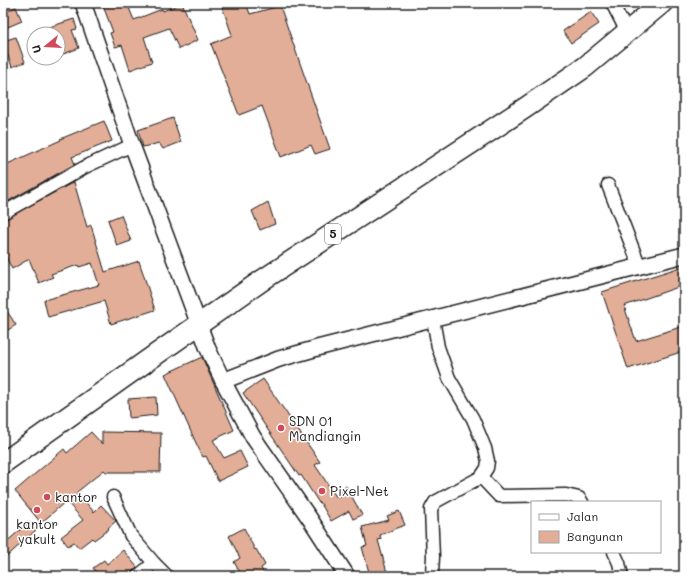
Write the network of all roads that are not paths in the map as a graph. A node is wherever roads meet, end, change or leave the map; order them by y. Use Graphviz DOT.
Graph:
graph roads {
  1 [pos="83,3"];
  2 [pos="612,3"];
  3 [pos="662,3"];
  4 [pos="627,32"];
  5 [pos="132,145"];
  6 [pos="608,185"];
  7 [pos="3,213"];
  8 [pos="684,255"];
  9 [pos="640,267"];
  10 [pos="432,319"];
  11 [pos="199,324"];
  12 [pos="222,381"];
  13 [pos="3,463"];
  14 [pos="482,477"];
  15 [pos="113,497"];
  16 [pos="581,501"];
  17 [pos="614,553"];
  18 [pos="154,562"];
  19 [pos="138,576"];
  20 [pos="166,576"];
  21 [pos="347,576"];
  22 [pos="430,576"];
  23 [pos="622,576"];
  1 -- 5 [label="street"];
  2 -- 4 [label="street"];
  3 -- 4 [label="highway, 5"];
  4 -- 11 [label="highway, 5"];
  5 -- 7 [label="street"];
  5 -- 11 [label="street"];
  6 -- 9 [label="street"];
  8 -- 9 [label="street"];
  9 -- 10 [label="street"];
  10 -- 12 [label="street"];
  10 -- 14 [label="street"];
  11 -- 12 [label="street"];
  11 -- 13 [label="highway, 5"];
  12 -- 21 [label="street"];
  14 -- 16 [label="street"];
  14 -- 22 [label="street"];
  15 -- 18 [label="street"];
  17 -- 23 [label="street"];
  18 -- 19 [label="street"];
  18 -- 20 [label="street"];
}
